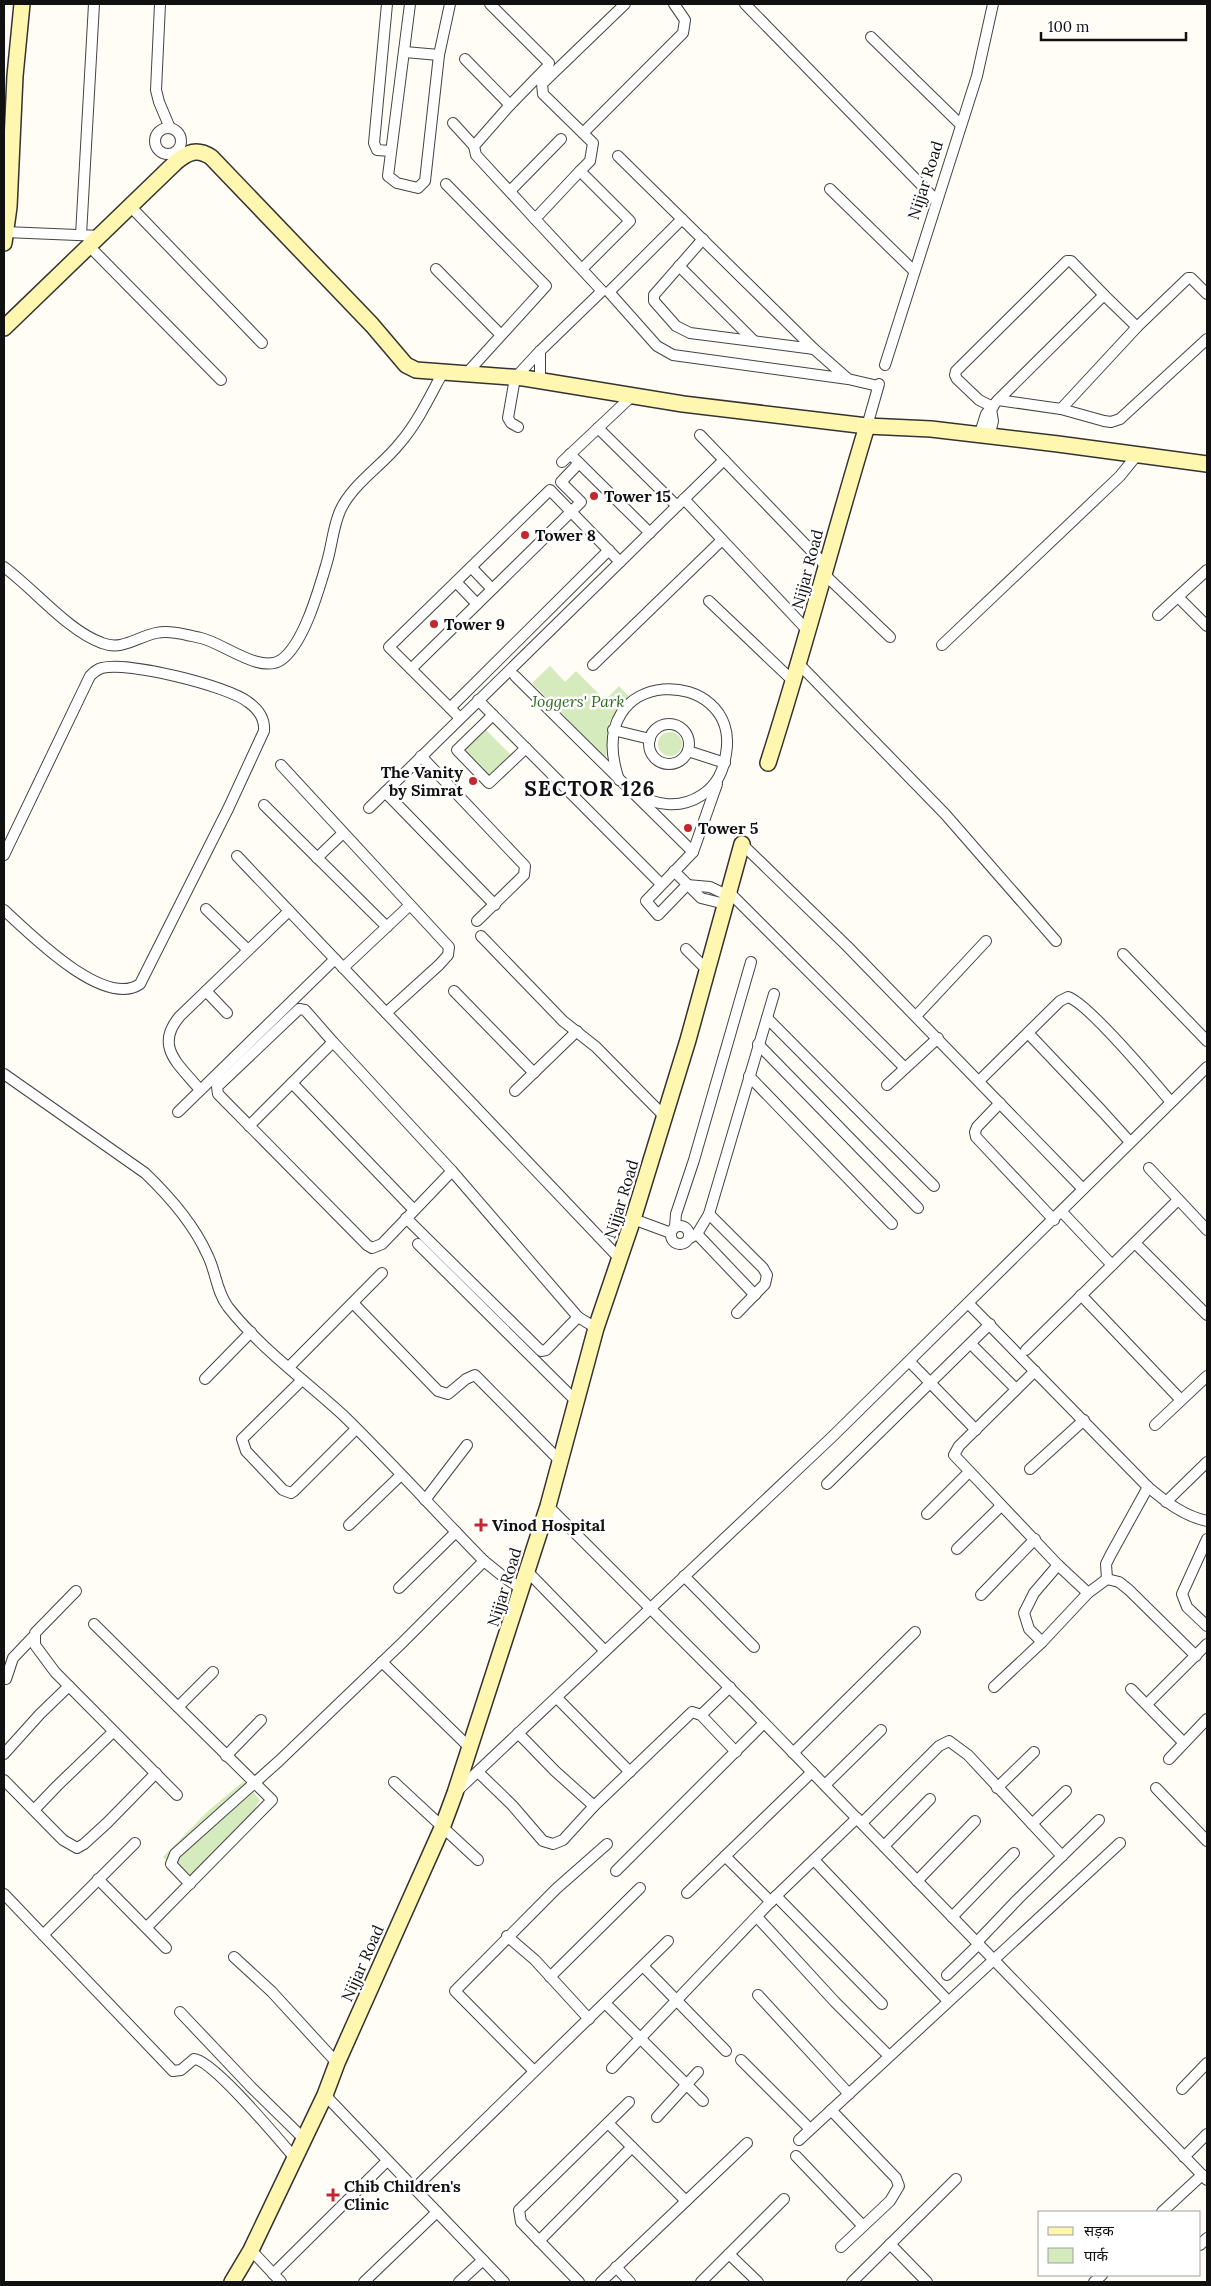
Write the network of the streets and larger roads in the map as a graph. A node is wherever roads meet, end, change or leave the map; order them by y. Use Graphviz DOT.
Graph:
graph roads {
  1 [pos="22,4"];
  2 [pos="94,4"];
  3 [pos="160,4"];
  4 [pos="387,4"];
  5 [pos="410,4"];
  6 [pos="450,4"];
  7 [pos="490,4"];
  8 [pos="625,4"];
  9 [pos="674,4"];
  10 [pos="745,4"];
  11 [pos="993,4"];
  12 [pos="872,37"];
  13 [pos="405,52"];
  14 [pos="438,55"];
  15 [pos="465,59"];
  16 [pos="510,105"];
  17 [pos="453,123"];
  18 [pos="961,125"];
  19 [pos="170,128"];
  20 [pos="583,133"];
  21 [pos="561,139"];
  22 [pos="474,146"];
  23 [pos="391,151"];
  24 [pos="176,156"];
  25 [pos="618,156"];
  26 [pos="580,171"];
  27 [pos="446,184"];
  28 [pos="830,189"];
  29 [pos="510,191"];
  30 [pos="937,201"];
  31 [pos="131,207"];
  32 [pos="535,219"];
  33 [pos="682,219"];
  34 [pos="4,238"];
  35 [pos="703,239"];
  36 [pos="85,241"];
  37 [pos="679,266"];
  38 [pos="436,269"];
  39 [pos="582,269"];
  40 [pos="914,271"];
  41 [pos="1207,294"];
  42 [pos="1104,295"];
  43 [pos="1137,327"];
  44 [pos="4,328"];
  45 [pos="500,334"];
  46 [pos="1207,339"];
  47 [pos="754,341"];
  48 [pos="262,343"];
  49 [pos="814,349"];
  50 [pos="540,351"];
  51 [pos="885,365"];
  52 [pos="443,372"];
  53 [pos="466,374"];
  54 [pos="515,378"];
  55 [pos="848,379"];
  56 [pos="221,380"];
  57 [pos="540,381"];
  58 [pos="632,396"];
  59 [pos="994,405"];
  60 [pos="1061,409"];
  61 [pos="867,426"];
  62 [pos="518,427"];
  63 [pos="598,428"];
  64 [pos="700,435"];
  65 [pos="984,436"];
  66 [pos="570,454"];
  67 [pos="1137,455"];
  68 [pos="724,460"];
  69 [pos="562,462"];
  70 [pos="579,463"];
  71 [pos="1207,464"];
  72 [pos="680,503"];
  73 [pos="571,511"];
  74 [pos="650,533"];
  75 [pos="722,540"];
  76 [pos="609,550"];
  77 [pos="620,562"];
  78 [pos="4,567"];
  79 [pos="472,567"];
  80 [pos="824,568"];
  81 [pos="1207,570"];
  82 [pos="456,582"];
  83 [pos="492,588"];
  84 [pos="1178,597"];
  85 [pos="709,601"];
  86 [pos="477,604"];
  87 [pos="1158,615"];
  88 [pos="1207,626"];
  89 [pos="808,630"];
  90 [pos="890,637"];
  91 [pos="942,645"];
  92 [pos="799,664"];
  93 [pos="593,665"];
  94 [pos="411,669"];
  95 [pos="515,676"];
  96 [pos="794,682"];
  97 [pos="478,700"];
  98 [pos="450,708"];
  99 [pos="493,715"];
  100 [pos="460,718"];
  101 [pos="613,730"];
  102 [pos="650,739"];
  103 [pos="526,748"];
  104 [pos="688,751"];
  105 [pos="421,756"];
  106 [pos="725,763"];
  107 [pos="768,763"];
  108 [pos="281,765"];
  109 [pos="719,779"];
  110 [pos="619,780"];
  111 [pos="385,792"];
  112 [pos="633,793"];
  113 [pos="264,805"];
  114 [pos="369,808"];
  115 [pos="343,833"];
  116 [pos="742,844"];
  117 [pos="693,852"];
  118 [pos="4,855"];
  119 [pos="237,856"];
  120 [pos="317,858"];
  121 [pos="674,871"];
  122 [pos="662,884"];
  123 [pos="687,885"];
  124 [pos="727,897"];
  125 [pos="410,904"];
  126 [pos="495,905"];
  127 [pos="206,909"];
  128 [pos="4,910"];
  129 [pos="289,911"];
  130 [pos="478,921"];
  131 [pos="387,926"];
  132 [pos="481,936"];
  133 [pos="986,940"];
  134 [pos="1056,941"];
  135 [pos="686,949"];
  136 [pos="248,950"];
  137 [pos="1123,954"];
  138 [pos="335,959"];
  139 [pos="751,962"];
  140 [pos="343,968"];
  141 [pos="707,970"];
  142 [pos="206,990"];
  143 [pos="454,991"];
  144 [pos="774,994"];
  145 [pos="227,1013"];
  146 [pos="386,1013"];
  147 [pos="916,1016"];
  148 [pos="767,1018"];
  149 [pos="577,1031"];
  150 [pos="1028,1033"];
  151 [pos="938,1038"];
  152 [pos="1207,1041"];
  153 [pos="333,1042"];
  154 [pos="758,1044"];
  155 [pos="1207,1067"];
  156 [pos="905,1068"];
  157 [pos="534,1073"];
  158 [pos="4,1074"];
  159 [pos="748,1076"];
  160 [pos="980,1082"];
  161 [pos="292,1083"];
  162 [pos="887,1085"];
  163 [pos="200,1090"];
  164 [pos="515,1092"];
  165 [pos="1171,1102"];
  166 [pos="1000,1103"];
  167 [pos="178,1112"];
  168 [pos="664,1116"];
  169 [pos="249,1126"];
  170 [pos="1130,1142"];
  171 [pos="1149,1168"];
  172 [pos="452,1172"];
  173 [pos="934,1186"];
  174 [pos="1083,1190"];
  175 [pos="1178,1200"];
  176 [pos="918,1208"];
  177 [pos="414,1210"];
  178 [pos="1062,1212"];
  179 [pos="709,1214"];
  180 [pos="406,1218"];
  181 [pos="633,1219"];
  182 [pos="1054,1220"];
  183 [pos="892,1224"];
  184 [pos="673,1230"];
  185 [pos="1207,1230"];
  186 [pos="693,1236"];
  187 [pos="1135,1243"];
  188 [pos="418,1244"];
  189 [pos="620,1260"];
  190 [pos="1112,1265"];
  191 [pos="382,1273"];
  192 [pos="755,1295"];
  193 [pos="1081,1295"];
  194 [pos="353,1303"];
  195 [pos="969,1304"];
  196 [pos="737,1313"];
  197 [pos="1207,1315"];
  198 [pos="578,1317"];
  199 [pos="990,1324"];
  200 [pos="596,1328"];
  201 [pos="251,1332"];
  202 [pos="971,1344"];
  203 [pos="1026,1350"];
  204 [pos="910,1362"];
  205 [pos="288,1368"];
  206 [pos="1035,1371"];
  207 [pos="1207,1376"];
  208 [pos="204,1379"];
  209 [pos="302,1380"];
  210 [pos="931,1382"];
  211 [pos="1016,1389"];
  212 [pos="1181,1400"];
  213 [pos="577,1402"];
  214 [pos="1084,1420"];
  215 [pos="1155,1425"];
  216 [pos="356,1429"];
  217 [pos="976,1430"];
  218 [pos="467,1445"];
  219 [pos="560,1461"];
  220 [pos="1207,1462"];
  221 [pos="1030,1469"];
  222 [pos="969,1472"];
  223 [pos="400,1475"];
  224 [pos="827,1484"];
  225 [pos="1148,1488"];
  226 [pos="425,1500"];
  227 [pos="1166,1502"];
  228 [pos="548,1506"];
  229 [pos="1001,1506"];
  230 [pos="927,1514"];
  231 [pos="1207,1521"];
  232 [pos="349,1525"];
  233 [pos="456,1532"];
  234 [pos="1207,1538"];
  235 [pos="1035,1540"];
  236 [pos="957,1550"];
  237 [pos="484,1561"];
  238 [pos="1058,1564"];
  239 [pos="527,1571"];
  240 [pos="684,1576"];
  241 [pos="1107,1579"];
  242 [pos="399,1588"];
  243 [pos="522,1588"];
  244 [pos="76,1591"];
  245 [pos="1088,1593"];
  246 [pos="981,1596"];
  247 [pos="650,1607"];
  248 [pos="94,1624"];
  249 [pos="1207,1626"];
  250 [pos="915,1632"];
  251 [pos="33,1638"];
  252 [pos="1042,1642"];
  253 [pos="1207,1644"];
  254 [pos="754,1647"];
  255 [pos="606,1651"];
  256 [pos="1196,1656"];
  257 [pos="382,1662"];
  258 [pos="213,1672"];
  259 [pos="6,1679"];
  260 [pos="69,1686"];
  261 [pos="730,1687"];
  262 [pos="994,1687"];
  263 [pos="1130,1689"];
  264 [pos="557,1698"];
  265 [pos="1146,1704"];
  266 [pos="178,1707"];
  267 [pos="701,1714"];
  268 [pos="1207,1719"];
  269 [pos="261,1720"];
  270 [pos="764,1723"];
  271 [pos="881,1730"];
  272 [pos="113,1732"];
  273 [pos="518,1733"];
  274 [pos="1184,1742"];
  275 [pos="471,1748"];
  276 [pos="736,1752"];
  277 [pos="1034,1752"];
  278 [pos="793,1753"];
  279 [pos="4,1754"];
  280 [pos="226,1756"];
  281 [pos="1169,1759"];
  282 [pos="478,1772"];
  283 [pos="630,1772"];
  284 [pos="812,1772"];
  285 [pos="156,1773"];
  286 [pos="4,1780"];
  287 [pos="394,1782"];
  288 [pos="253,1783"];
  289 [pos="825,1785"];
  290 [pos="997,1788"];
  291 [pos="1156,1788"];
  292 [pos="1066,1791"];
  293 [pos="456,1793"];
  294 [pos="177,1795"];
  295 [pos="930,1799"];
  296 [pos="594,1806"];
  297 [pos="34,1810"];
  298 [pos="1098,1820"];
  299 [pos="859,1821"];
  300 [pos="975,1821"];
  301 [pos="1032,1824"];
  302 [pos="442,1828"];
  303 [pos="1207,1840"];
  304 [pos="135,1843"];
  305 [pos="1120,1843"];
  306 [pos="607,1844"];
  307 [pos="884,1846"];
  308 [pos="1014,1853"];
  309 [pos="725,1856"];
  310 [pos="1062,1856"];
  311 [pos="478,1860"];
  312 [pos="814,1860"];
  313 [pos="616,1871"];
  314 [pos="98,1879"];
  315 [pos="917,1880"];
  316 [pos="190,1884"];
  317 [pos="640,1888"];
  318 [pos="687,1893"];
  319 [pos="4,1894"];
  320 [pos="774,1899"];
  321 [pos="757,1917"];
  322 [pos="952,1917"];
  323 [pos="147,1927"];
  324 [pos="43,1935"];
  325 [pos="508,1936"];
  326 [pos="668,1941"];
  327 [pos="978,1943"];
  328 [pos="166,1948"];
  329 [pos="234,1957"];
  330 [pos="994,1960"];
  331 [pos="643,1966"];
  332 [pos="947,1975"];
  333 [pos="550,1977"];
  334 [pos="758,1995"];
  335 [pos="677,2001"];
  336 [pos="948,2001"];
  337 [pos="605,2003"];
  338 [pos="882,2004"];
  339 [pos="180,2012"];
  340 [pos="589,2019"];
  341 [pos="640,2038"];
  342 [pos="726,2051"];
  343 [pos="889,2056"];
  344 [pos="741,2060"];
  345 [pos="336,2063"];
  346 [pos="1207,2063"];
  347 [pos="612,2068"];
  348 [pos="534,2071"];
  349 [pos="698,2072"];
  350 [pos="687,2085"];
  351 [pos="1182,2090"];
  352 [pos="849,2094"];
  353 [pos="325,2095"];
  354 [pos="703,2101"];
  355 [pos="629,2102"];
  356 [pos="831,2110"];
  357 [pos="657,2117"];
  358 [pos="608,2123"];
  359 [pos="810,2129"];
  360 [pos="1207,2134"];
  361 [pos="304,2139"];
  362 [pos="799,2140"];
  363 [pos="747,2143"];
  364 [pos="632,2147"];
  365 [pos="796,2156"];
  366 [pos="294,2157"];
  367 [pos="1184,2157"];
  368 [pos="387,2161"];
  369 [pos="1204,2177"];
  370 [pos="956,2179"];
  371 [pos="414,2189"];
  372 [pos="784,2199"];
  373 [pos="686,2201"];
  374 [pos="1163,2211"];
  375 [pos="437,2212"];
  376 [pos="863,2226"];
  377 [pos="538,2241"];
  378 [pos="890,2244"];
  379 [pos="841,2246"];
  380 [pos="251,2250"];
  381 [pos="730,2254"];
  382 [pos="483,2260"];
  383 [pos="616,2267"];
  384 [pos="273,2274"];
  385 [pos="232,2282"];
  386 [pos="281,2282"];
  387 [pos="364,2282"];
  388 [pos="459,2282"];
  389 [pos="504,2282"];
  390 [pos="579,2282"];
  391 [pos="601,2282"];
  392 [pos="630,2282"];
  393 [pos="701,2282"];
  394 [pos="758,2282"];
  395 [pos="852,2282"];
  396 [pos="927,2282"];
  1 -- 34 [label="street"];
  2 -- 36 [label="street"];
  3 -- 19 [label="street"];
  4 -- 23 [label="street"];
  5 -- 13 [label="street"];
  6 -- 14 [label="street"];
  7 -- 16 [label="street"];
  8 -- 20 [label="street"];
  9 -- 20 [label="street"];
  10 -- 30 [label="street"];
  11 -- 18 [label="street, Nijjar Road"];
  12 -- 18 [label="street"];
  13 -- 14 [label="street"];
  13 -- 23 [label="street"];
  14 -- 23 [label="street"];
  15 -- 16 [label="street"];
  16 -- 22 [label="street"];
  17 -- 22 [label="street"];
  18 -- 30 [label="street, Nijjar Road"];
  19 -- 24 [label="street"];
  19 -- 24 [label="street"];
  20 -- 26 [label="street"];
  21 -- 29 [label="street"];
  22 -- 29 [label="street"];
  24 -- 31 [label="street"];
  24 -- 52 [label="street"];
  25 -- 33 [label="street"];
  26 -- 32 [label="street"];
  26 -- 39 [label="street"];
  27 -- 45 [label="street"];
  28 -- 40 [label="street"];
  29 -- 32 [label="street"];
  30 -- 40 [label="street, Nijjar Road"];
  31 -- 36 [label="street"];
  31 -- 48 [label="street"];
  32 -- 39 [label="street"];
  33 -- 35 [label="street"];
  33 -- 55 [label="street"];
  34 -- 36 [label="street"];
  35 -- 37 [label="street"];
  35 -- 49 [label="street"];
  36 -- 44 [label="street"];
  36 -- 56 [label="street"];
  37 -- 47 [label="street"];
  37 -- 47 [label="street"];
  38 -- 45 [label="street"];
  39 -- 50 [label="street"];
  40 -- 51 [label="street, Nijjar Road"];
  41 -- 43 [label="street"];
  42 -- 43 [label="street"];
  42 -- 59 [label="street"];
  42 -- 59 [label="street"];
  43 -- 60 [label="street"];
  45 -- 53 [label="street"];
  46 -- 60 [label="street"];
  47 -- 49 [label="street"];
  49 -- 55 [label="street"];
  50 -- 54 [label="street"];
  50 -- 57 [label="street"];
  52 -- 53 [label="street"];
  52 -- 78 [label="street"];
  53 -- 54 [label="street"];
  54 -- 57 [label="street"];
  54 -- 62 [label="street"];
  55 -- 61 [label="street, Nijjar Road"];
  57 -- 58 [label="street"];
  58 -- 61 [label="street"];
  58 -- 63 [label="street"];
  59 -- 60 [label="street"];
  59 -- 65 [label="street"];
  61 -- 65 [label="street"];
  61 -- 80 [label="street, Nijjar Road"];
  63 -- 66 [label="street"];
  63 -- 72 [label="street"];
  64 -- 68 [label="street"];
  65 -- 67 [label="street"];
  66 -- 69 [label="street"];
  66 -- 70 [label="street"];
  67 -- 71 [label="street"];
  67 -- 91 [label="street"];
  68 -- 72 [label="street"];
  68 -- 80 [label="street"];
  70 -- 73 [label="street"];
  70 -- 74 [label="street"];
  72 -- 74 [label="street"];
  72 -- 75 [label="street"];
  73 -- 76 [label="street"];
  73 -- 79 [label="street"];
  73 -- 83 [label="street"];
  74 -- 77 [label="street"];
  75 -- 89 [label="street"];
  75 -- 93 [label="street"];
  76 -- 77 [label="street"];
  76 -- 98 [label="street"];
  77 -- 97 [label="street"];
  79 -- 82 [label="street"];
  79 -- 83 [label="street"];
  80 -- 89 [label="street, Nijjar Road"];
  80 -- 90 [label="street"];
  81 -- 84 [label="street"];
  82 -- 86 [label="street"];
  82 -- 94 [label="street"];
  83 -- 86 [label="street"];
  84 -- 87 [label="street"];
  84 -- 88 [label="street"];
  85 -- 96 [label="street"];
  86 -- 94 [label="street"];
  89 -- 92 [label="street, Nijjar Road"];
  92 -- 96 [label="street, Nijjar Road"];
  92 -- 134 [label="street"];
  94 -- 98 [label="street"];
  95 -- 110 [label="street"];
  96 -- 107 [label="street, Nijjar Road"];
  97 -- 99 [label="street"];
  97 -- 100 [label="street"];
  98 -- 100 [label="street"];
  99 -- 103 [label="street"];
  99 -- 103 [label="street"];
  100 -- 105 [label="street"];
  101 -- 102 [label="street"];
  101 -- 106 [label="street"];
  101 -- 110 [label="street"];
  102 -- 104 [label="street"];
  102 -- 104 [label="street"];
  103 -- 122 [label="street"];
  104 -- 106 [label="street"];
  105 -- 111 [label="street"];
  105 -- 126 [label="street"];
  106 -- 109 [label="street"];
  108 -- 115 [label="street"];
  109 -- 112 [label="street"];
  109 -- 117 [label="street"];
  110 -- 112 [label="street"];
  111 -- 114 [label="street"];
  111 -- 126 [label="street"];
  112 -- 117 [label="street"];
  113 -- 120 [label="street"];
  115 -- 120 [label="street"];
  115 -- 125 [label="street"];
  116 -- 124 [label="street, Nijjar Road"];
  116 -- 147 [label="street"];
  117 -- 121 [label="street"];
  118 -- 128 [label="street"];
  119 -- 129 [label="street"];
  120 -- 131 [label="street"];
  121 -- 122 [label="street"];
  121 -- 123 [label="street"];
  122 -- 123 [label="street"];
  123 -- 124 [label="street"];
  124 -- 141 [label="street, Nijjar Road"];
  124 -- 156 [label="street"];
  125 -- 131 [label="street"];
  125 -- 146 [label="street"];
  126 -- 130 [label="street"];
  127 -- 136 [label="street"];
  129 -- 136 [label="street"];
  129 -- 138 [label="street"];
  131 -- 140 [label="street"];
  132 -- 149 [label="street"];
  133 -- 147 [label="street"];
  135 -- 141 [label="street"];
  136 -- 142 [label="street"];
  137 -- 152 [label="street"];
  138 -- 140 [label="street"];
  138 -- 163 [label="street"];
  139 -- 184 [label="street"];
  140 -- 146 [label="street"];
  141 -- 168 [label="street, Nijjar Road"];
  142 -- 145 [label="street"];
  142 -- 163 [label="street"];
  143 -- 157 [label="street"];
  144 -- 148 [label="street"];
  146 -- 189 [label="street"];
  147 -- 151 [label="street"];
  148 -- 154 [label="street"];
  148 -- 173 [label="street"];
  149 -- 157 [label="street"];
  149 -- 168 [label="street"];
  150 -- 160 [label="street"];
  150 -- 165 [label="street"];
  150 -- 170 [label="street"];
  151 -- 156 [label="street"];
  151 -- 160 [label="street"];
  153 -- 161 [label="street"];
  153 -- 169 [label="street"];
  153 -- 172 [label="street"];
  154 -- 159 [label="street"];
  154 -- 176 [label="street"];
  155 -- 165 [label="street"];
  156 -- 162 [label="street"];
  157 -- 164 [label="street"];
  158 -- 201 [label="street"];
  159 -- 179 [label="street"];
  159 -- 183 [label="street"];
  160 -- 166 [label="street"];
  161 -- 169 [label="street"];
  161 -- 177 [label="street"];
  163 -- 167 [label="street"];
  165 -- 170 [label="street"];
  166 -- 174 [label="street"];
  166 -- 182 [label="street"];
  168 -- 181 [label="street, Nijjar Road"];
  169 -- 180 [label="street"];
  170 -- 174 [label="street"];
  171 -- 175 [label="street"];
  172 -- 177 [label="street"];
  172 -- 198 [label="street"];
  174 -- 178 [label="street"];
  175 -- 185 [label="street"];
  175 -- 187 [label="street"];
  177 -- 180 [label="street"];
  178 -- 182 [label="street"];
  178 -- 190 [label="street"];
  179 -- 186 [label="street"];
  179 -- 192 [label="street"];
  180 -- 198 [label="street"];
  181 -- 184 [label="street"];
  181 -- 189 [label="street, Nijjar Road"];
  182 -- 195 [label="street"];
  184 -- 186 [label="street"];
  184 -- 186 [label="street"];
  186 -- 192 [label="street"];
  187 -- 190 [label="street"];
  187 -- 197 [label="street"];
  188 -- 213 [label="street"];
  189 -- 200 [label="street, Nijjar Road"];
  190 -- 193 [label="street"];
  191 -- 194 [label="street"];
  192 -- 196 [label="street"];
  193 -- 203 [label="street"];
  193 -- 212 [label="street"];
  194 -- 205 [label="street"];
  194 -- 219 [label="street"];
  195 -- 199 [label="street"];
  195 -- 204 [label="street"];
  198 -- 200 [label="street"];
  199 -- 202 [label="street"];
  199 -- 206 [label="street"];
  200 -- 213 [label="street, Nijjar Road"];
  201 -- 205 [label="street"];
  201 -- 208 [label="street"];
  202 -- 210 [label="street"];
  202 -- 211 [label="street"];
  204 -- 210 [label="street"];
  204 -- 240 [label="street"];
  205 -- 209 [label="street"];
  206 -- 211 [label="street"];
  206 -- 214 [label="street"];
  207 -- 212 [label="street"];
  209 -- 216 [label="street"];
  209 -- 216 [label="street"];
  210 -- 217 [label="street"];
  210 -- 224 [label="street"];
  211 -- 217 [label="street"];
  212 -- 215 [label="street"];
  213 -- 219 [label="street, Nijjar Road"];
  214 -- 221 [label="street"];
  214 -- 225 [label="street"];
  216 -- 223 [label="street"];
  217 -- 222 [label="street"];
  218 -- 226 [label="street"];
  219 -- 228 [label="street, Nijjar Road"];
  220 -- 227 [label="street"];
  222 -- 229 [label="street"];
  222 -- 230 [label="street"];
  223 -- 226 [label="street"];
  223 -- 232 [label="street"];
  225 -- 227 [label="street"];
  225 -- 241 [label="street"];
  226 -- 233 [label="street"];
  227 -- 231 [label="street"];
  228 -- 239 [label="street, Nijjar Road"];
  228 -- 247 [label="street"];
  229 -- 235 [label="street"];
  229 -- 236 [label="street"];
  233 -- 237 [label="street"];
  233 -- 242 [label="street"];
  234 -- 249 [label="street"];
  235 -- 238 [label="street"];
  235 -- 246 [label="street"];
  237 -- 243 [label="street"];
  237 -- 257 [label="street"];
  238 -- 245 [label="street"];
  238 -- 252 [label="street"];
  239 -- 243 [label="street, Nijjar Road"];
  239 -- 255 [label="street"];
  240 -- 247 [label="street"];
  240 -- 254 [label="street"];
  241 -- 245 [label="street"];
  241 -- 256 [label="street"];
  243 -- 275 [label="street, Nijjar Road"];
  244 -- 251 [label="street"];
  245 -- 252 [label="street"];
  247 -- 255 [label="street"];
  247 -- 261 [label="street"];
  248 -- 266 [label="street"];
  250 -- 278 [label="street"];
  251 -- 259 [label="street"];
  251 -- 260 [label="street"];
  252 -- 262 [label="street"];
  253 -- 256 [label="street"];
  255 -- 264 [label="street"];
  256 -- 265 [label="street"];
  257 -- 275 [label="street"];
  257 -- 288 [label="street"];
  258 -- 266 [label="street"];
  260 -- 272 [label="street"];
  260 -- 279 [label="street"];
  261 -- 267 [label="street"];
  261 -- 270 [label="street"];
  263 -- 265 [label="street"];
  264 -- 273 [label="street"];
  264 -- 283 [label="street"];
  265 -- 274 [label="street"];
  266 -- 280 [label="street"];
  267 -- 276 [label="street"];
  267 -- 283 [label="street"];
  268 -- 274 [label="street"];
  269 -- 280 [label="street"];
  270 -- 276 [label="street"];
  270 -- 278 [label="street"];
  271 -- 289 [label="street"];
  272 -- 285 [label="street"];
  272 -- 297 [label="street"];
  273 -- 282 [label="street"];
  273 -- 296 [label="street"];
  274 -- 281 [label="street"];
  275 -- 293 [label="street, Nijjar Road"];
  276 -- 313 [label="street"];
  277 -- 290 [label="street"];
  278 -- 284 [label="street"];
  280 -- 288 [label="street"];
  282 -- 293 [label="street"];
  282 -- 296 [label="street"];
  283 -- 296 [label="street"];
  284 -- 289 [label="street"];
  284 -- 309 [label="street"];
  285 -- 294 [label="street"];
  285 -- 297 [label="street"];
  286 -- 297 [label="street"];
  287 -- 302 [label="street"];
  288 -- 316 [label="street"];
  288 -- 316 [label="street"];
  289 -- 299 [label="street"];
  290 -- 299 [label="street"];
  290 -- 301 [label="street"];
  291 -- 303 [label="street"];
  292 -- 301 [label="street"];
  293 -- 302 [label="street, Nijjar Road"];
  295 -- 307 [label="street"];
  298 -- 310 [label="street"];
  299 -- 307 [label="street"];
  299 -- 312 [label="street"];
  300 -- 315 [label="street"];
  301 -- 310 [label="street"];
  302 -- 311 [label="street"];
  302 -- 345 [label="street, Nijjar Road"];
  304 -- 314 [label="street"];
  305 -- 330 [label="street"];
  306 -- 325 [label="street"];
  307 -- 315 [label="street"];
  308 -- 322 [label="street"];
  309 -- 318 [label="street"];
  309 -- 320 [label="street"];
  310 -- 327 [label="street"];
  312 -- 320 [label="street"];
  312 -- 336 [label="street"];
  314 -- 323 [label="street"];
  314 -- 324 [label="street"];
  315 -- 322 [label="street"];
  316 -- 323 [label="street"];
  317 -- 333 [label="street"];
  319 -- 324 [label="street"];
  320 -- 321 [label="street"];
  320 -- 338 [label="street"];
  321 -- 335 [label="street"];
  321 -- 343 [label="street"];
  322 -- 327 [label="street"];
  323 -- 328 [label="street"];
  324 -- 366 [label="street"];
  325 -- 333 [label="street"];
  325 -- 348 [label="street"];
  326 -- 331 [label="street"];
  327 -- 330 [label="street"];
  327 -- 332 [label="street"];
  329 -- 345 [label="street"];
  330 -- 336 [label="street"];
  330 -- 367 [label="street"];
  331 -- 335 [label="street"];
  331 -- 337 [label="street"];
  333 -- 340 [label="street"];
  334 -- 352 [label="street"];
  335 -- 341 [label="street"];
  335 -- 342 [label="street"];
  336 -- 343 [label="street"];
  337 -- 340 [label="street"];
  337 -- 341 [label="street"];
  339 -- 361 [label="street"];
  340 -- 348 [label="street"];
  341 -- 347 [label="street"];
  341 -- 350 [label="street"];
  343 -- 352 [label="street"];
  344 -- 359 [label="street"];
  345 -- 353 [label="street, Nijjar Road"];
  346 -- 351 [label="street"];
  348 -- 371 [label="street"];
  349 -- 350 [label="street"];
  350 -- 354 [label="street"];
  350 -- 357 [label="street"];
  352 -- 356 [label="street"];
  353 -- 361 [label="street, Nijjar Road"];
  353 -- 368 [label="street"];
  355 -- 358 [label="street"];
  356 -- 359 [label="street"];
  356 -- 376 [label="street"];
  358 -- 364 [label="street"];
  358 -- 377 [label="street"];
  359 -- 362 [label="street"];
  360 -- 367 [label="street"];
  361 -- 366 [label="street, Nijjar Road"];
  363 -- 373 [label="street"];
  364 -- 373 [label="street"];
  364 -- 377 [label="street"];
  365 -- 376 [label="street"];
  366 -- 380 [label="street, Nijjar Road"];
  367 -- 369 [label="street"];
  368 -- 371 [label="street"];
  368 -- 384 [label="street"];
  369 -- 374 [label="street"];
  370 -- 378 [label="street"];
  371 -- 375 [label="street"];
  372 -- 381 [label="street"];
  373 -- 383 [label="street"];
  375 -- 382 [label="street"];
  375 -- 387 [label="street"];
  376 -- 379 [label="street"];
  377 -- 390 [label="street"];
  378 -- 395 [label="street"];
  378 -- 396 [label="street"];
  380 -- 384 [label="street"];
  380 -- 385 [label="street, Nijjar Road"];
  381 -- 393 [label="street"];
  381 -- 394 [label="street"];
  382 -- 388 [label="street"];
  382 -- 389 [label="street"];
  383 -- 391 [label="street"];
  383 -- 392 [label="street"];
  384 -- 386 [label="street"];
}
